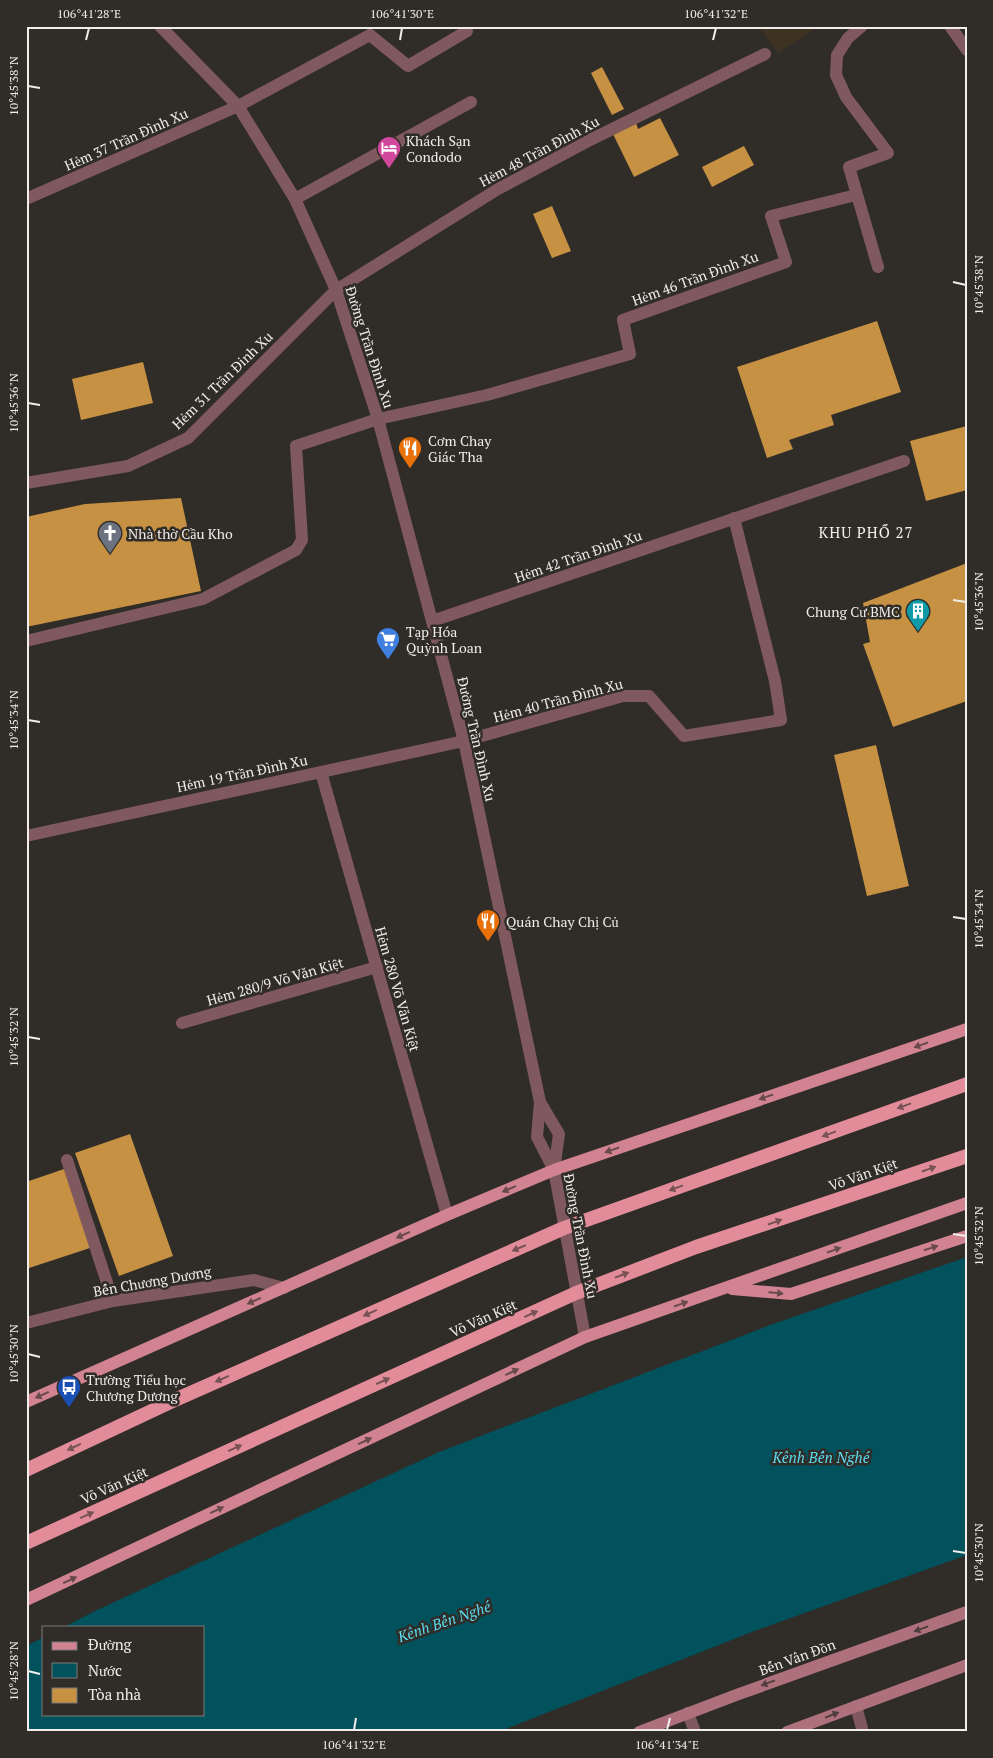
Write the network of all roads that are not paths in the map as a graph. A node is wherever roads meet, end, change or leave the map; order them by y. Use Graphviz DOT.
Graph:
graph roads {
  1 [pos="862,26"];
  2 [pos="950,26"];
  3 [pos="164,28"];
  4 [pos="370,31"];
  5 [pos="467,31"];
  6 [pos="967,50"];
  7 [pos="765,54"];
  8 [pos="471,102"];
  9 [pos="238,106"];
  10 [pos="856,195"];
  11 [pos="26,199"];
  12 [pos="295,199"];
  13 [pos="878,267"];
  14 [pos="336,290"];
  15 [pos="378,418"];
  16 [pos="904,461"];
  17 [pos="26,483"];
  18 [pos="734,518"];
  19 [pos="432,621"];
  20 [pos="26,642"];
  21 [pos="464,741"];
  22 [pos="320,772"];
  23 [pos="26,836"];
  24 [pos="377,967"];
  25 [pos="182,1023"];
  26 [pos="967,1029"];
  27 [pos="967,1084"];
  28 [pos="540,1102"];
  29 [pos="967,1156"];
  30 [pos="67,1160"];
  31 [pos="554,1170"];
  32 [pos="967,1203"];
  33 [pos="448,1215"];
  34 [pos="564,1228"];
  35 [pos="967,1236"];
  36 [pos="284,1288"];
  37 [pos="727,1288"];
  38 [pos="576,1293"];
  39 [pos="113,1301"];
  40 [pos="26,1323"];
  41 [pos="585,1337"];
  42 [pos="26,1402"];
  43 [pos="26,1470"];
  44 [pos="26,1543"];
  45 [pos="26,1600"];
  46 [pos="967,1612"];
  47 [pos="967,1665"];
  48 [pos="856,1706"];
  49 [pos="688,1713"];
  50 [pos="639,1732"];
  51 [pos="695,1732"];
  52 [pos="787,1732"];
  53 [pos="862,1732"];
  1 -- 10 [label="street"];
  2 -- 6 [label="street"];
  3 -- 9 [label="street, Đường Trần Ðình Xu"];
  4 -- 5 [label="street"];
  4 -- 9 [label="street, Hẻm 37 Trần Ðình Xu"];
  7 -- 14 [label="street, Hẻm 48 Trần Ðình Xu"];
  8 -- 12 [label="street"];
  9 -- 11 [label="street, Hẻm 37 Trần Ðình Xu"];
  9 -- 12 [label="street, Đường Trần Ðình Xu"];
  10 -- 13 [label="street"];
  10 -- 15 [label="street, Hẻm 46 Trần Ðình Xu"];
  12 -- 14 [label="street, Đường Trần Ðình Xu"];
  14 -- 15 [label="street, Đường Trần Ðình Xu"];
  14 -- 17 [label="street, Hẻm 31 Trần Đinh Xu"];
  15 -- 19 [label="street, Đường Trần Ðình Xu"];
  15 -- 20 [label="street"];
  16 -- 18 [label="street, Hẻm 42 Trần Ðình Xu"];
  18 -- 19 [label="street, Hẻm 42 Trần Ðình Xu"];
  18 -- 21 [label="street, Hẻm 40 Trần Đình Xu"];
  19 -- 21 [label="street, Đường Trần Ðình Xu"];
  21 -- 22 [label="street, Hẻm 19 Trần Ðình Xu"];
  21 -- 28 [label="street, Đường Trần Ðình Xu"];
  22 -- 23 [label="street, Hẻm 19 Trần Ðình Xu"];
  22 -- 24 [label="street, Hẻm 280 Võ Văn Kiệt"];
  24 -- 25 [label="street, Hẻm 280/9 Võ Văn Kiệt"];
  24 -- 33 [label="street, Hẻm 280 Võ Văn Kiệt"];
  26 -- 31 [label="main road, one-way"];
  27 -- 34 [label="highway, one-way"];
  28 -- 31 [label="street, Đường Trần Ðình Xu"];
  28 -- 31 [label="street"];
  38 -- 29 [label="highway, Võ Văn Kiệt, one-way"];
  30 -- 39 [label="street"];
  31 -- 33 [label="main road, one-way"];
  31 -- 34 [label="street, Đường Trần Ðình Xu"];
  37 -- 32 [label="main road, one-way"];
  33 -- 36 [label="main road, one-way"];
  34 -- 38 [label="street, Đường Trần Ðình Xu"];
  34 -- 43 [label="highway, one-way"];
  37 -- 35 [label="main road, one-way"];
  36 -- 39 [label="street, Bến Chương Dương"];
  36 -- 42 [label="main road, one-way"];
  41 -- 37 [label="main road, one-way"];
  38 -- 41 [label="street, Đường Trần Ðình Xu"];
  44 -- 38 [label="highway, Võ Văn Kiệt, one-way"];
  39 -- 40 [label="street, Bến Chương Dương"];
  45 -- 41 [label="main road, one-way"];
  46 -- 49 [label="main road, Bến Vân Đồn, one-way"];
  47 -- 48 [label="main road"];
  52 -- 48 [label="main road, one-way"];
  48 -- 53 [label="street"];
  49 -- 50 [label="main road, Bến Vân Đồn"];
  49 -- 51 [label="street"];
}
